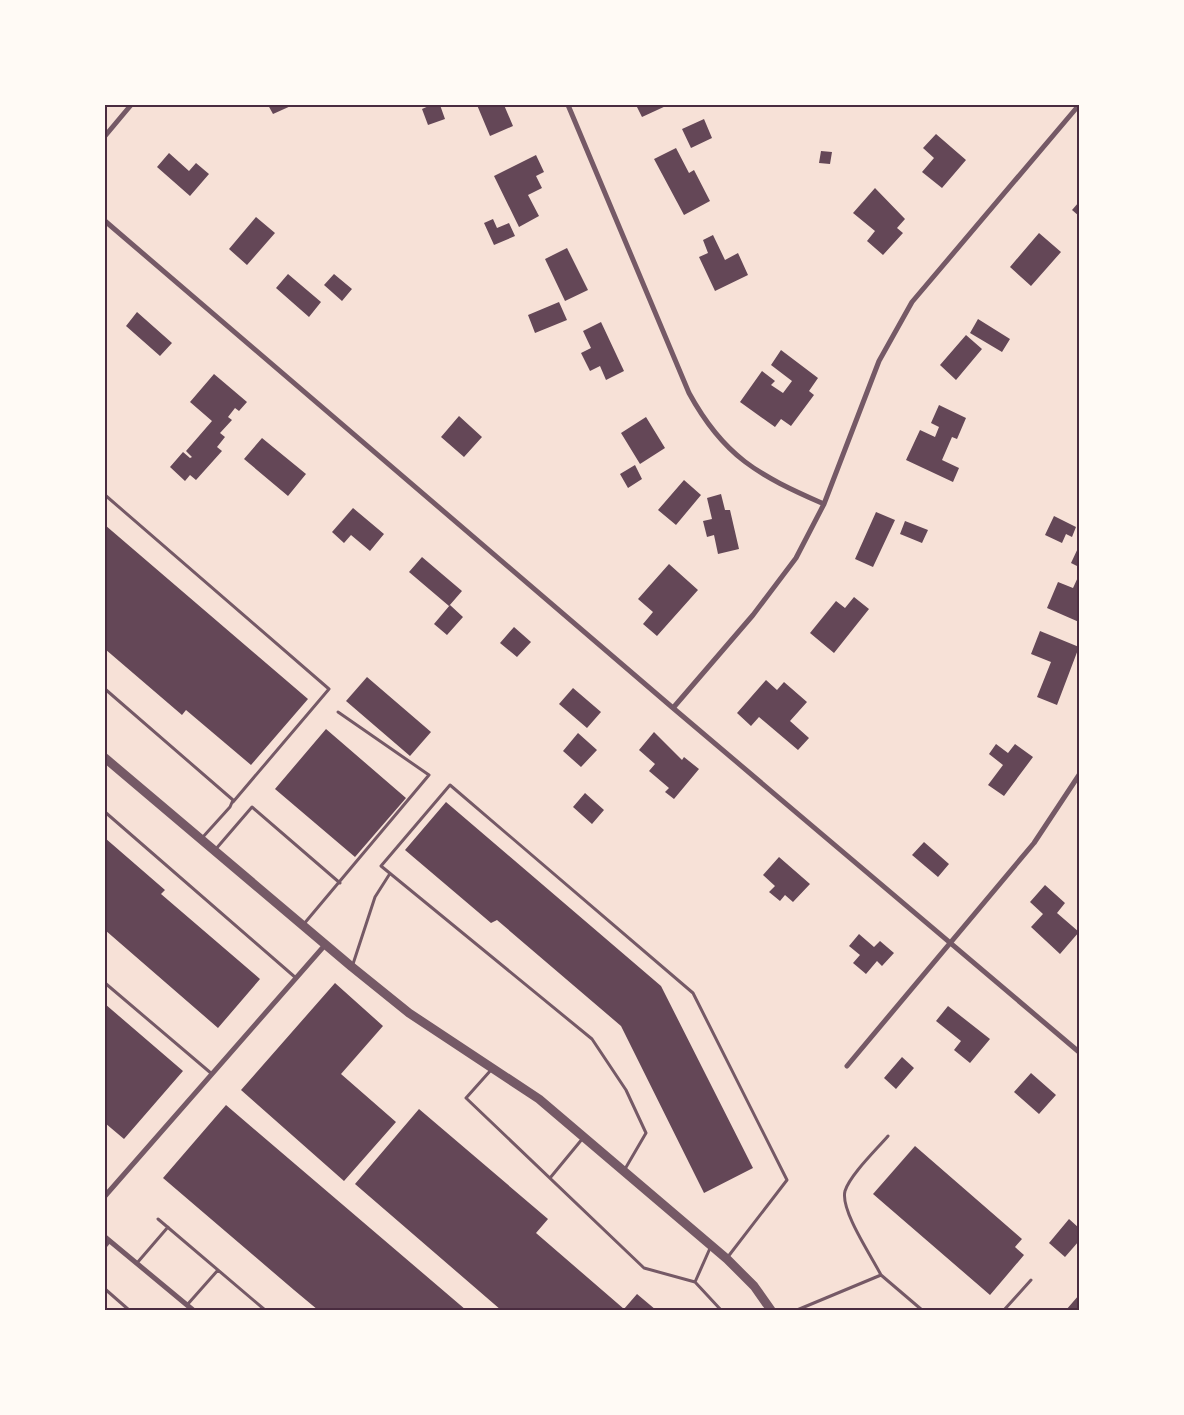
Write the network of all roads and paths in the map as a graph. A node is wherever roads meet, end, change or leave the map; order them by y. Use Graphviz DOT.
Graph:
graph roads {
  1 [pos="131,105"];
  2 [pos="568,105"];
  3 [pos="1079,105"];
  4 [pos="105,136"];
  5 [pos="105,221"];
  6 [pos="105,495"];
  7 [pos="824,504"];
  8 [pos="105,689"];
  9 [pos="673,708"];
  10 [pos="338,712"];
  11 [pos="105,758"];
  12 [pos="1079,775"];
  13 [pos="233,802"];
  14 [pos="105,812"];
  15 [pos="202,839"];
  16 [pos="215,850"];
  17 [pos="389,875"];
  18 [pos="340,883"];
  19 [pos="303,926"];
  20 [pos="950,944"];
  21 [pos="325,945"];
  22 [pos="352,967"];
  23 [pos="296,978"];
  24 [pos="105,982"];
  25 [pos="1079,1052"];
  26 [pos="847,1066"];
  27 [pos="493,1067"];
  28 [pos="212,1074"];
  29 [pos="888,1136"];
  30 [pos="584,1138"];
  31 [pos="624,1171"];
  32 [pos="550,1178"];
  33 [pos="105,1196"];
  34 [pos="158,1220"];
  35 [pos="168,1228"];
  36 [pos="107,1239"];
  37 [pos="712,1246"];
  38 [pos="105,1247"];
  39 [pos="727,1259"];
  40 [pos="136,1263"];
  41 [pos="218,1270"];
  42 [pos="881,1275"];
  43 [pos="1031,1280"];
  44 [pos="695,1282"];
  45 [pos="105,1289"];
  46 [pos="187,1306"];
  47 [pos="129,1310"];
  48 [pos="193,1310"];
  49 [pos="265,1310"];
  50 [pos="722,1310"];
  51 [pos="771,1310"];
  52 [pos="797,1310"];
  53 [pos="922,1310"];
  54 [pos="1004,1310"];
  1 -- 4 [label="street"];
  2 -- 7 [label="street"];
  3 -- 7 [label="street"];
  5 -- 9 [label="street"];
  6 -- 13 [label="lane"];
  7 -- 9 [label="street"];
  8 -- 13 [label="lane"];
  9 -- 20 [label="street"];
  10 -- 18 [label="lane"];
  11 -- 15 [label="street"];
  12 -- 20 [label="street"];
  13 -- 15 [label="lane"];
  14 -- 23 [label="lane"];
  15 -- 16 [label="street"];
  16 -- 18 [label="lane"];
  16 -- 19 [label="street"];
  17 -- 22 [label="lane"];
  17 -- 31 [label="lane"];
  17 -- 39 [label="lane"];
  18 -- 19 [label="lane"];
  19 -- 21 [label="street"];
  20 -- 25 [label="street"];
  20 -- 26 [label="street"];
  21 -- 22 [label="street"];
  21 -- 23 [label="street"];
  22 -- 27 [label="street"];
  23 -- 28 [label="street"];
  24 -- 28 [label="lane"];
  27 -- 30 [label="street"];
  27 -- 32 [label="lane"];
  28 -- 33 [label="street"];
  29 -- 42 [label="lane"];
  30 -- 31 [label="street"];
  30 -- 32 [label="lane"];
  31 -- 37 [label="street"];
  32 -- 44 [label="lane"];
  34 -- 35 [label="lane"];
  35 -- 40 [label="lane"];
  35 -- 41 [label="lane"];
  36 -- 38 [label="lane"];
  36 -- 40 [label="street"];
  37 -- 39 [label="street"];
  37 -- 44 [label="lane"];
  39 -- 51 [label="street"];
  40 -- 46 [label="street"];
  41 -- 46 [label="lane"];
  41 -- 49 [label="lane"];
  42 -- 52 [label="lane"];
  42 -- 53 [label="lane"];
  43 -- 54 [label="lane"];
  44 -- 50 [label="lane"];
  45 -- 47 [label="lane"];
  46 -- 48 [label="street"];
}
